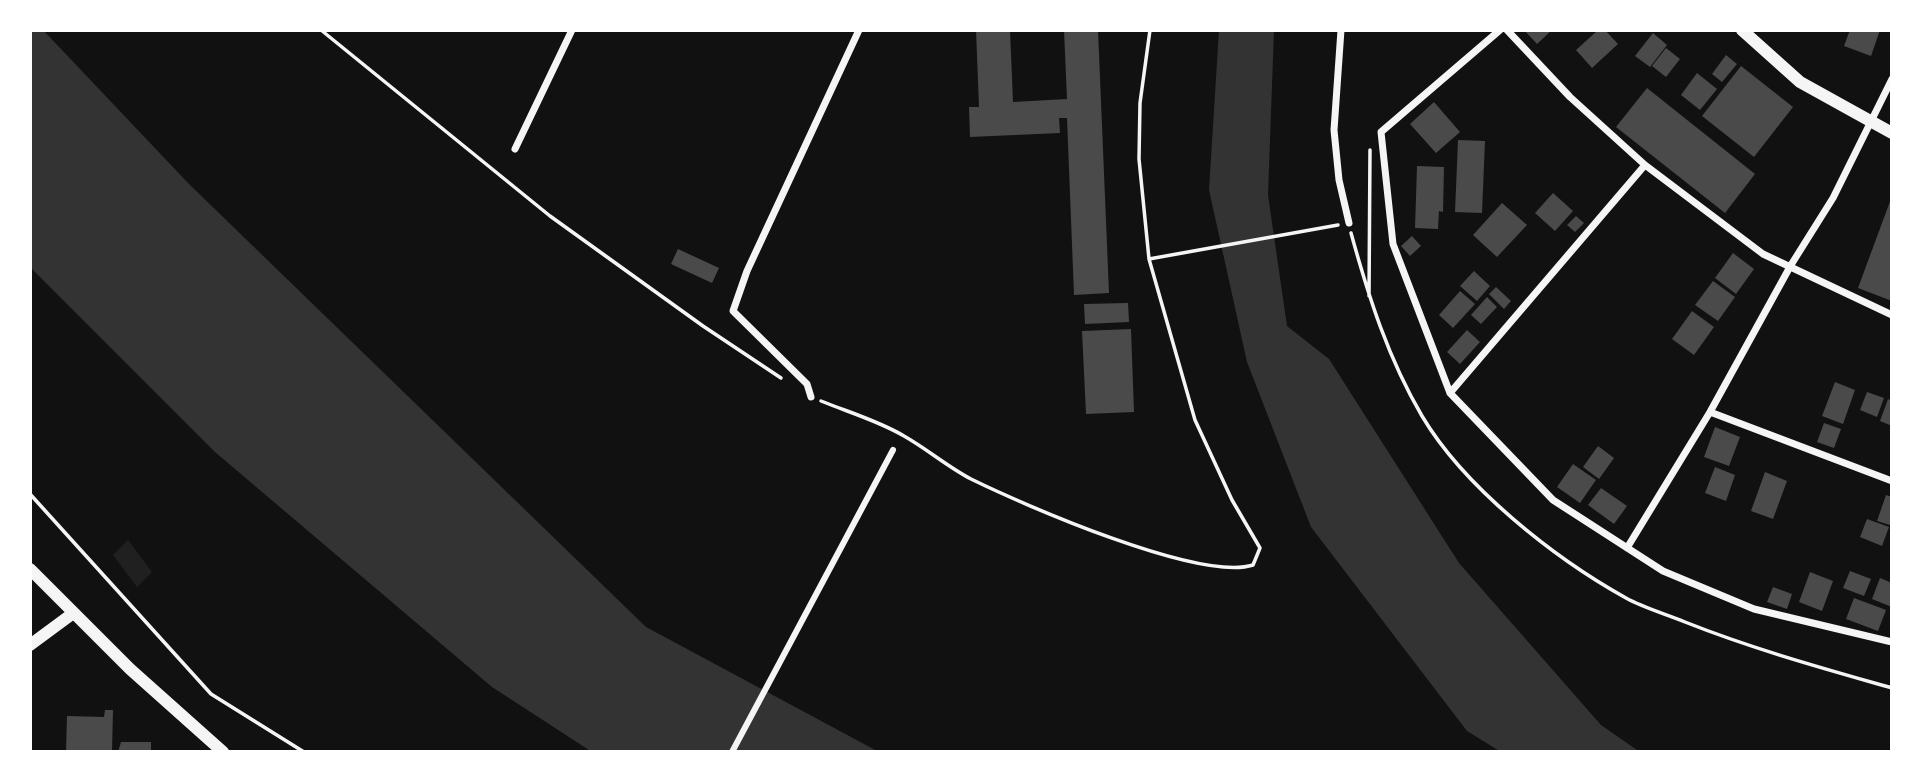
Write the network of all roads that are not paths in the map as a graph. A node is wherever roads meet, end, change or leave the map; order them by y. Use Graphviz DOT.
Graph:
graph roads {
  1 [pos="572,30"];
  2 [pos="859,30"];
  3 [pos="1342,30"];
  4 [pos="1500,30"];
  5 [pos="1507,30"];
  6 [pos="1742,30"];
  7 [pos="1892,79"];
  8 [pos="1872,124"];
  9 [pos="1892,133"];
  10 [pos="515,149"];
  11 [pos="1645,165"];
  12 [pos="1349,223"];
  13 [pos="1791,265"];
  14 [pos="1892,315"];
  15 [pos="1450,393"];
  16 [pos="811,397"];
  17 [pos="1710,412"];
  18 [pos="893,450"];
  19 [pos="1892,481"];
  20 [pos="1627,548"];
  21 [pos="30,569"];
  22 [pos="72,614"];
  23 [pos="1892,642"];
  24 [pos="30,645"];
  25 [pos="223,752"];
  26 [pos="732,752"];
  1 -- 10 [label="street"];
  2 -- 16 [label="street"];
  3 -- 12 [label="street"];
  4 -- 15 [label="street"];
  5 -- 11 [label="street"];
  6 -- 8 [label="street"];
  7 -- 8 [label="street"];
  8 -- 9 [label="street"];
  8 -- 13 [label="street"];
  11 -- 13 [label="street"];
  11 -- 15 [label="street"];
  13 -- 14 [label="street"];
  13 -- 17 [label="street"];
  15 -- 20 [label="street"];
  17 -- 19 [label="street"];
  17 -- 20 [label="street"];
  18 -- 26 [label="street"];
  20 -- 23 [label="street"];
  21 -- 22 [label="street"];
  22 -- 24 [label="street"];
  22 -- 25 [label="street"];
}
